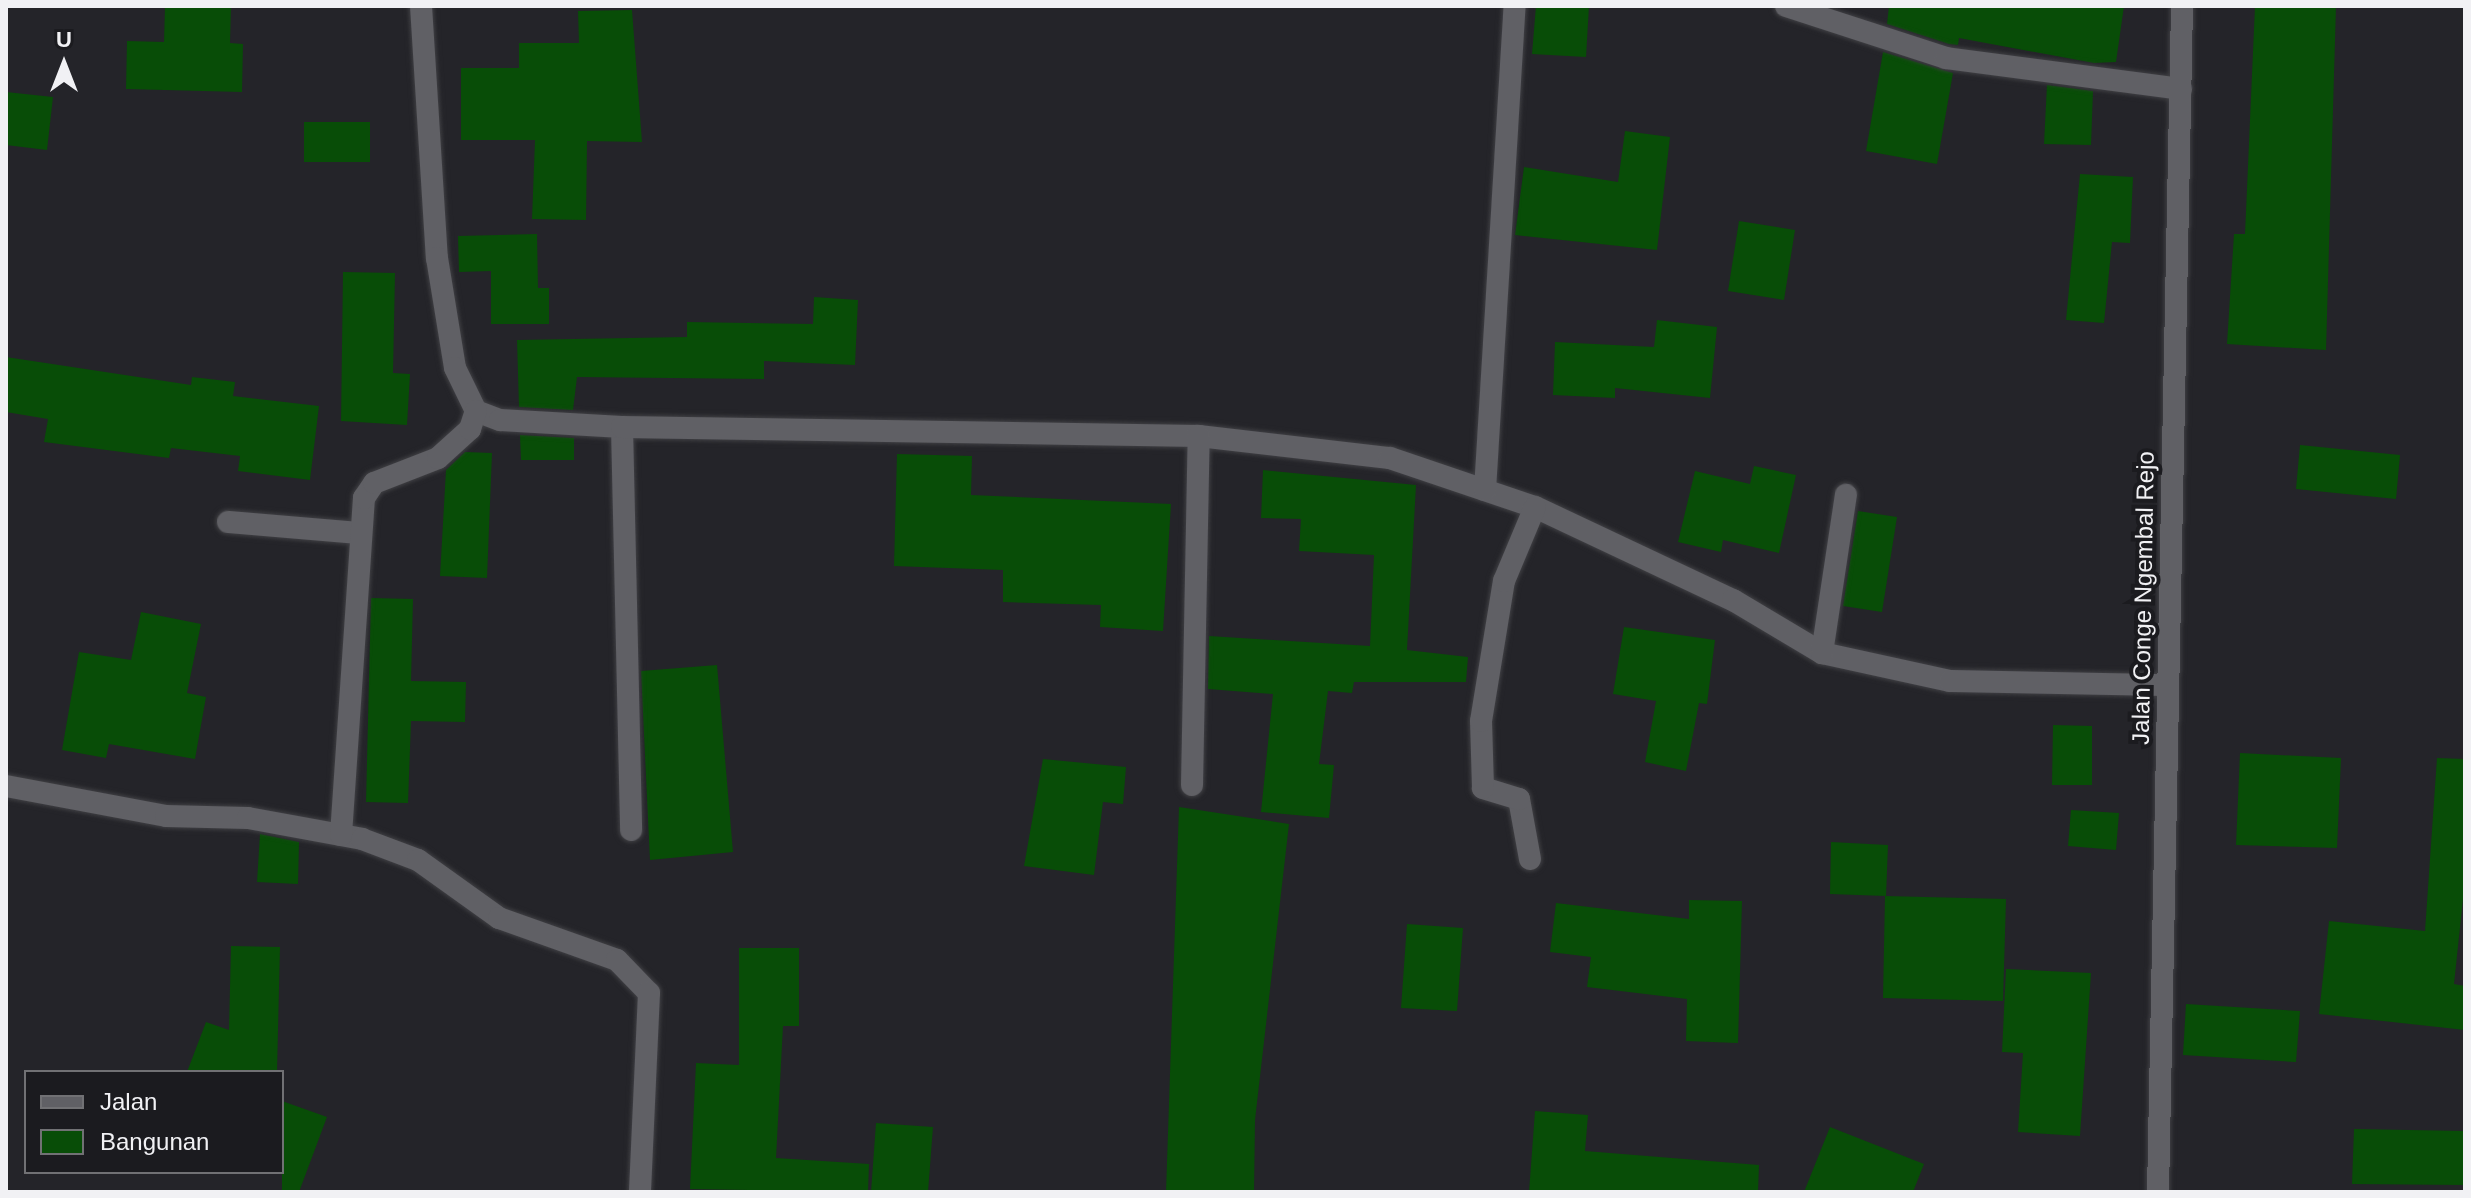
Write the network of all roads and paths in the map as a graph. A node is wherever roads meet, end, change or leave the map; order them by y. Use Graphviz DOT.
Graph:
graph roads {
  1 [pos="421,6"];
  2 [pos="1515,6"];
  3 [pos="1786,6"];
  4 [pos="2182,6"];
  5 [pos="2181,89"];
  6 [pos="476,411"];
  7 [pos="622,427"];
  8 [pos="1199,436"];
  9 [pos="1485,490"];
  10 [pos="1846,495"];
  11 [pos="1535,507"];
  12 [pos="228,522"];
  13 [pos="360,533"];
  14 [pos="1822,653"];
  15 [pos="2167,685"];
  16 [pos="1192,785"];
  17 [pos="6,786"];
  18 [pos="631,830"];
  19 [pos="341,835"];
  20 [pos="1530,859"];
  21 [pos="640,1192"];
  22 [pos="2158,1192"];
  1 -- 6 [label="street"];
  2 -- 9 [label="street"];
  3 -- 5 [label="street"];
  4 -- 5 [label="street, Jalan Conge Ngembal Rejo"];
  5 -- 15 [label="street, Jalan Conge Ngembal Rejo"];
  6 -- 7 [label="street"];
  6 -- 13 [label="street"];
  7 -- 8 [label="street"];
  7 -- 18 [label="street"];
  8 -- 9 [label="street"];
  8 -- 16 [label="street"];
  9 -- 11 [label="street"];
  10 -- 14 [label="street"];
  11 -- 14 [label="street"];
  11 -- 20 [label="street"];
  12 -- 13 [label="street"];
  13 -- 19 [label="street"];
  14 -- 15 [label="street"];
  15 -- 22 [label="street, Jalan Conge Ngembal Rejo"];
  17 -- 19 [label="street"];
  19 -- 21 [label="street"];
}
